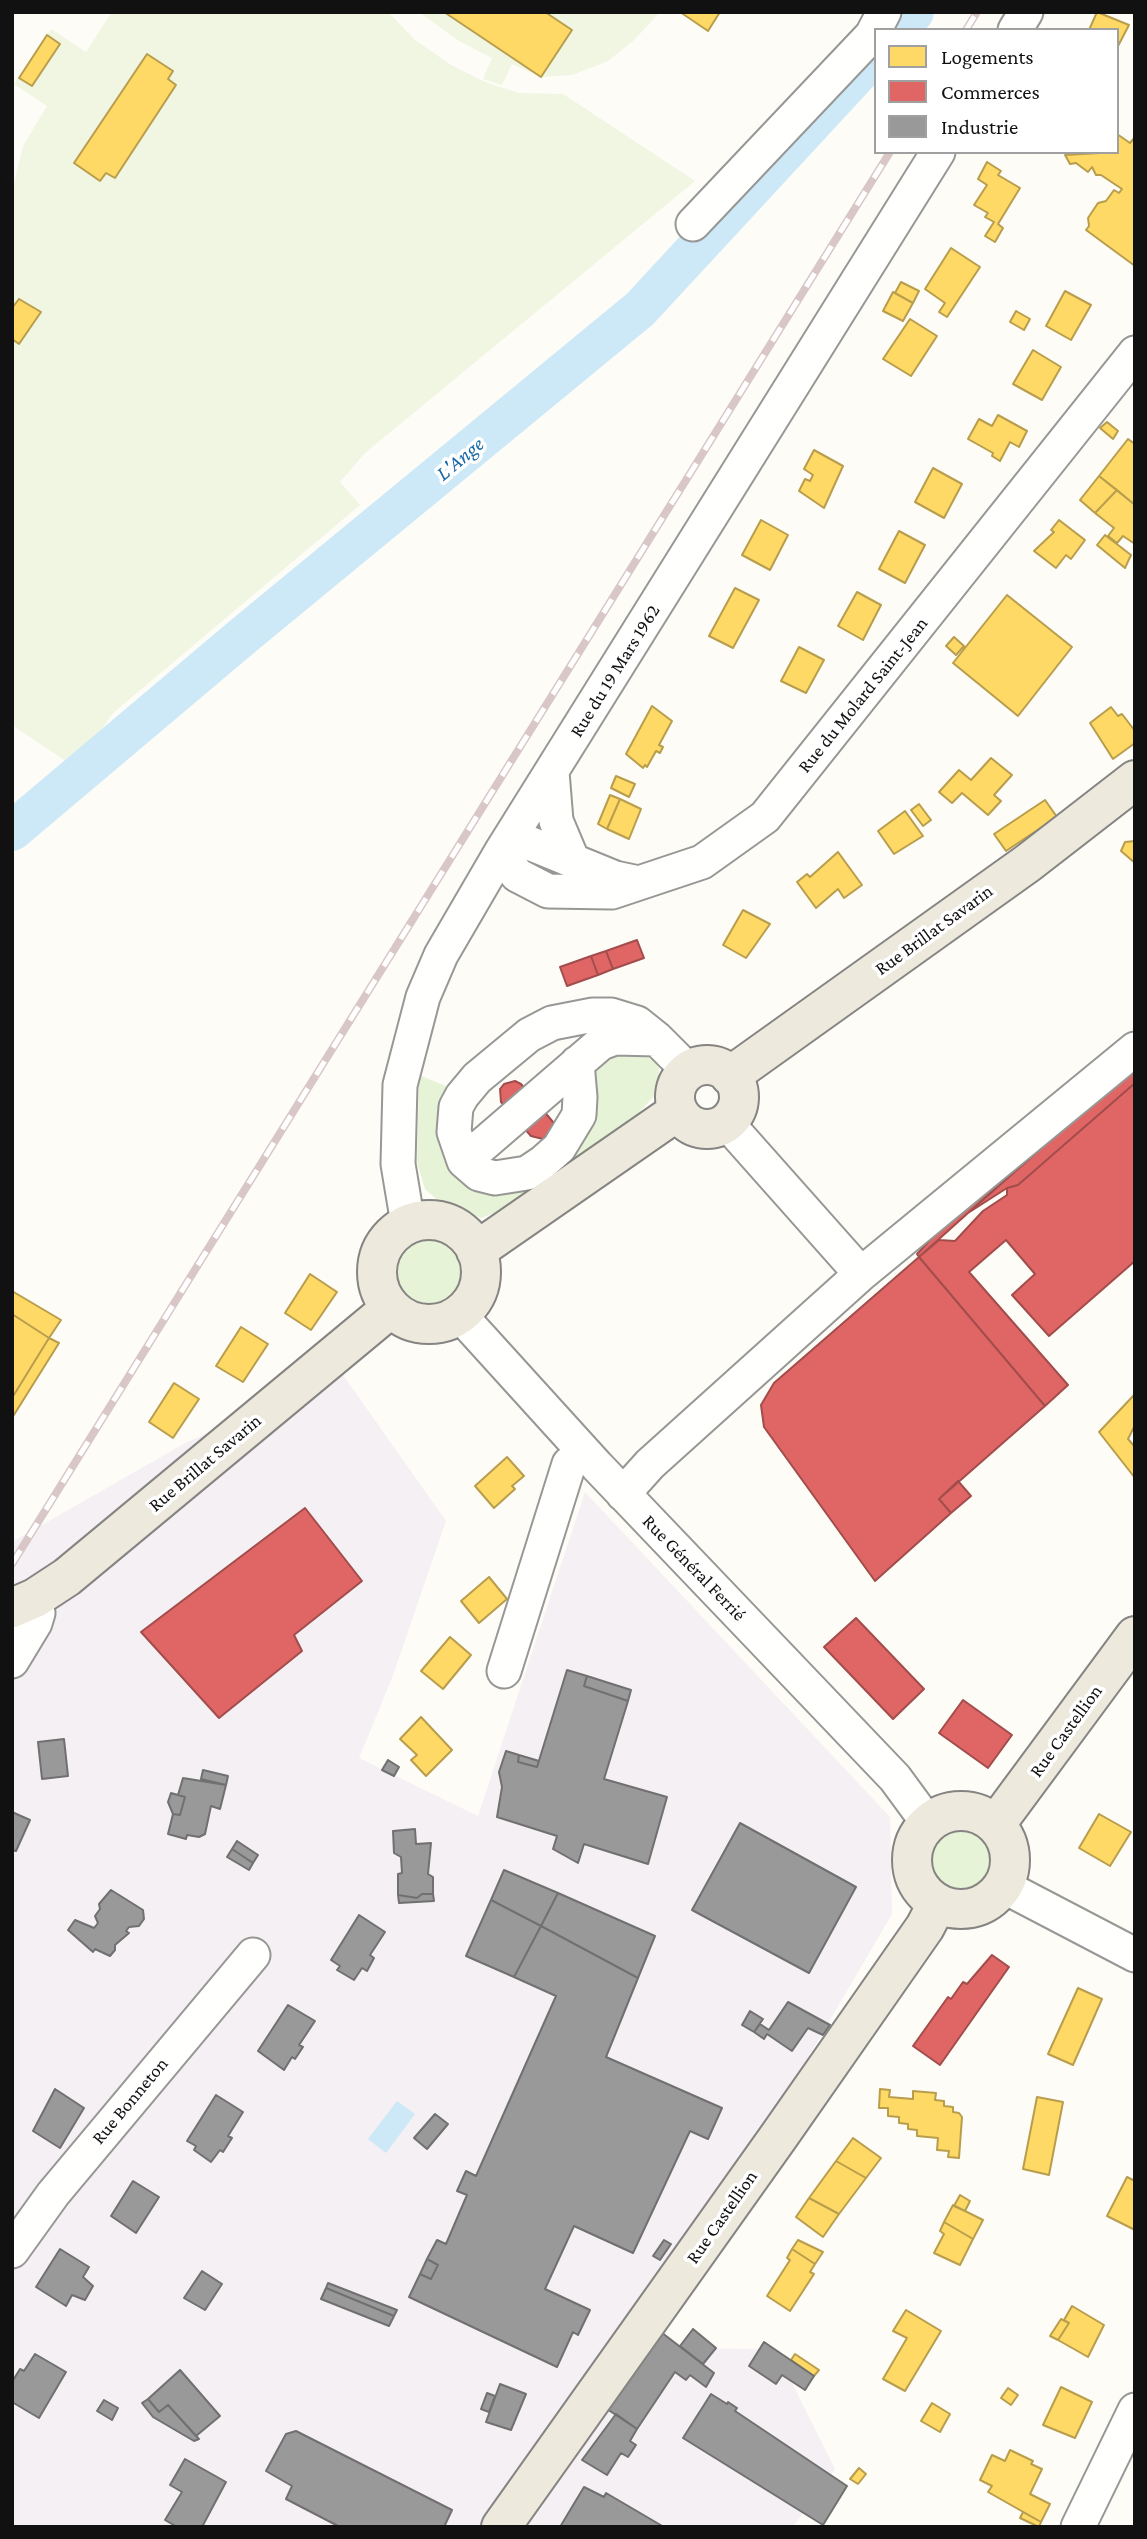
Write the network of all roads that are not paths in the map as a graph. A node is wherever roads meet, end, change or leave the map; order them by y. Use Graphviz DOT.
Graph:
graph roads {
  1 [pos="884,12"];
  2 [pos="1026,12"];
  3 [pos="876,28"];
  4 [pos="1016,28"];
  5 [pos="874,31"];
  6 [pos="937,154"];
  7 [pos="693,225"];
  8 [pos="1135,353"];
  9 [pos="552,772"];
  10 [pos="1135,780"];
  11 [pos="507,844"];
  12 [pos="572,859"];
  13 [pos="643,883"];
  14 [pos="548,891"];
  15 [pos="468,905"];
  16 [pos="657,1039"];
  17 [pos="1135,1049"];
  18 [pos="577,1063"];
  19 [pos="689,1071"];
  20 [pos="730,1076"];
  21 [pos="678,1111"];
  22 [pos="726,1122"];
  23 [pos="464,1161"];
  24 [pos="408,1224"];
  25 [pos="476,1251"];
  26 [pos="861,1274"];
  27 [pos="391,1308"];
  28 [pos="459,1314"];
  29 [pos="565,1454"];
  30 [pos="623,1494"];
  31 [pos="21,1604"];
  32 [pos="1135,1636"];
  33 [pos="12,1661"];
  34 [pos="505,1671"];
  35 [pos="928,1823"];
  36 [pos="996,1824"];
  37 [pos="1003,1886"];
  38 [pos="937,1903"];
  39 [pos="253,1955"];
  40 [pos="1135,1955"];
  41 [pos="12,2251"];
  42 [pos="1135,2410"];
  43 [pos="501,2527"];
  44 [pos="1078,2527"];
  1 -- 3 [label="street"];
  2 -- 4 [label="street"];
  5 -- 7 [label="street"];
  6 -- 9 [label="street, Rue du 19 Mars 1962"];
  8 -- 13 [label="street, Rue du Molard Saint-Jean"];
  9 -- 11 [label="street, Rue du 19 Mars 1962"];
  9 -- 12 [label="street"];
  10 -- 20 [label="main road, Rue Brillat Savarin"];
  11 -- 12 [label="street"];
  11 -- 14 [label="street"];
  11 -- 15 [label="street, Rue du 19 Mars 1962"];
  12 -- 13 [label="street"];
  13 -- 14 [label="street, Rue du Molard Saint-Jean"];
  14 -- 15 [label="street, Rue du Molard Saint-Jean"];
  15 -- 24 [label="street, Rue du 19 Mars 1962"];
  16 -- 18 [label="street"];
  16 -- 19 [label="street"];
  16 -- 23 [label="street"];
  17 -- 26 [label="street"];
  18 -- 23 [label="street"];
  18 -- 23 [label="street"];
  19 -- 20 [label="main road"];
  19 -- 21 [label="main road"];
  20 -- 22 [label="main road"];
  21 -- 22 [label="main road"];
  21 -- 25 [label="main road"];
  22 -- 26 [label="street"];
  24 -- 25 [label="main road"];
  24 -- 27 [label="main road"];
  25 -- 28 [label="main road"];
  26 -- 30 [label="street"];
  27 -- 28 [label="main road"];
  27 -- 31 [label="main road, Rue Brillat Savarin"];
  28 -- 29 [label="street, Rue Général Ferrié"];
  29 -- 30 [label="street, Rue Général Ferrié"];
  29 -- 34 [label="street"];
  30 -- 35 [label="street, Rue Général Ferrié"];
  31 -- 33 [label="street"];
  32 -- 36 [label="main road, Rue Castellion"];
  35 -- 36 [label="main road"];
  35 -- 38 [label="main road"];
  36 -- 37 [label="main road"];
  37 -- 38 [label="main road"];
  37 -- 40 [label="street"];
  38 -- 43 [label="main road, Rue Castellion"];
  39 -- 41 [label="street, Rue Bonneton"];
  42 -- 44 [label="street"];
}
